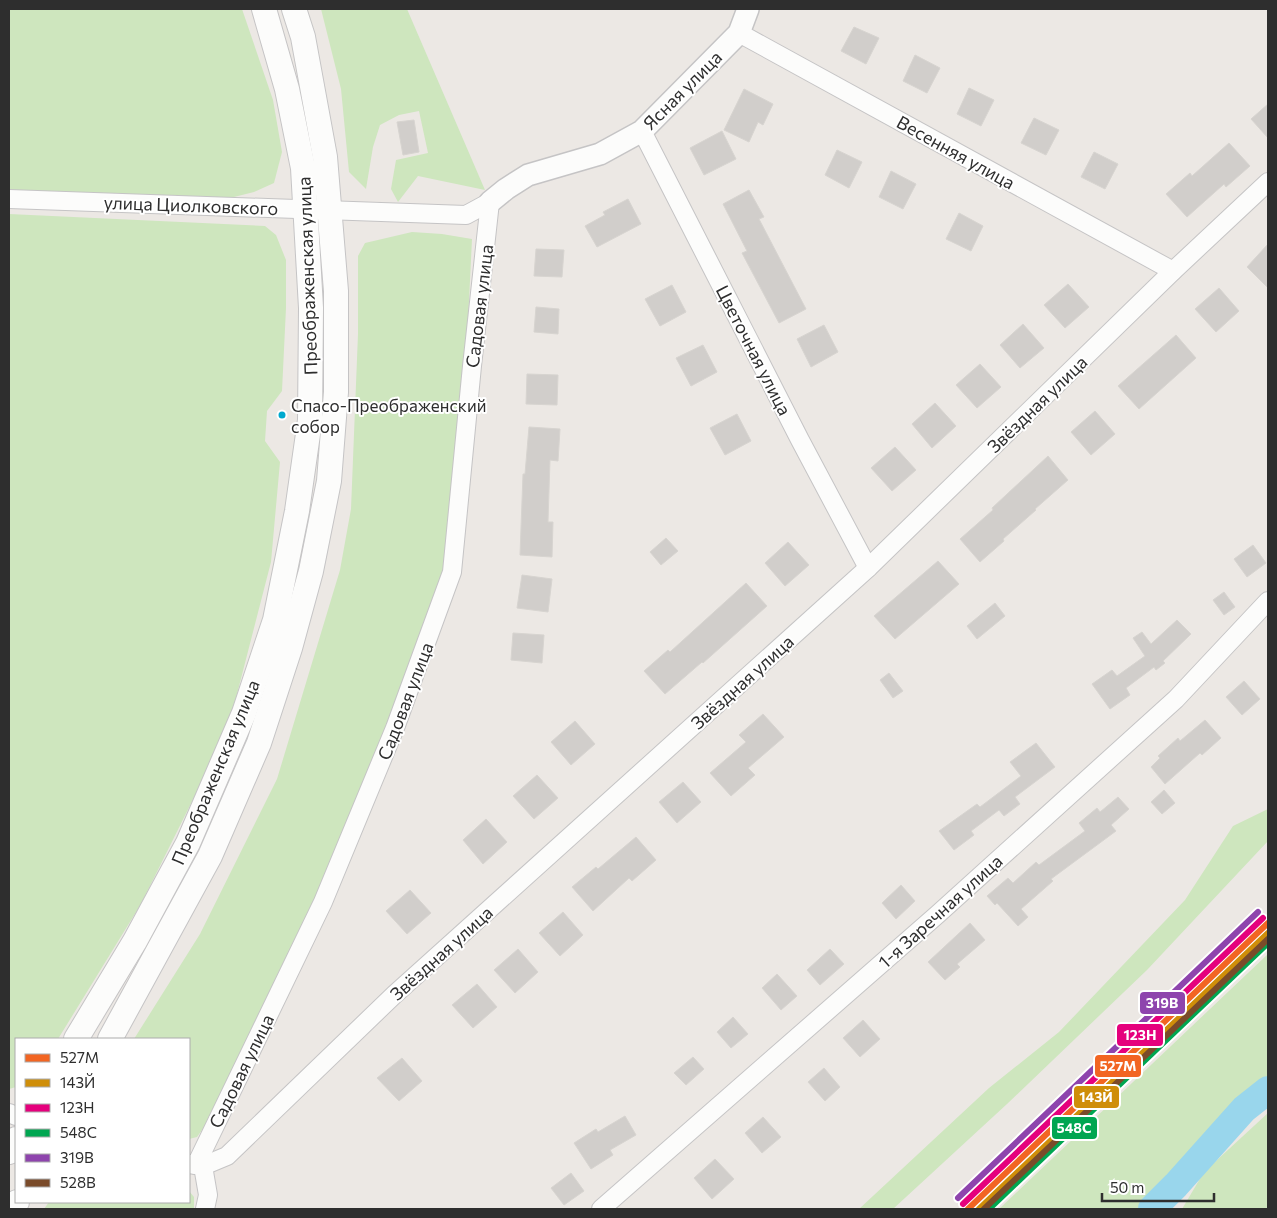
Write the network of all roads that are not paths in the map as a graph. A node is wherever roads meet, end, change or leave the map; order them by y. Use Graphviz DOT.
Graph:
graph roads {
  1 [pos="264,9"];
  2 [pos="294,9"];
  3 [pos="748,9"];
  4 [pos="739,33"];
  5 [pos="642,131"];
  6 [pos="1268,182"];
  7 [pos="9,199"];
  8 [pos="490,202"];
  9 [pos="305,209"];
  10 [pos="329,210"];
  11 [pos="1173,270"];
  12 [pos="868,568"];
  13 [pos="1268,602"];
  14 [pos="77,1038"];
  15 [pos="111,1038"];
  16 [pos="15,1141"];
  17 [pos="9,1152"];
  18 [pos="196,1165"];
  19 [pos="205,1209"];
  20 [pos="601,1209"];
  1 -- 9 [label="main road, Преображенская улица"];
  2 -- 10 [label="main road, Преображенская улица"];
  3 -- 4 [label="street, Ясная улица"];
  4 -- 5 [label="street, Ясная улица"];
  4 -- 11 [label="street, Весенняя улица"];
  5 -- 8 [label="street, Ясная улица"];
  5 -- 12 [label="street, Цветочная улица"];
  6 -- 11 [label="street, Звёздная улица"];
  7 -- 9 [label="street, улица Циолковского"];
  8 -- 10 [label="street, улица Циолковского"];
  8 -- 18 [label="street, Садовая улица"];
  9 -- 10 [label="street, улица Циолковского"];
  9 -- 14 [label="main road, Преображенская улица"];
  10 -- 15 [label="main road, Преображенская улица"];
  11 -- 12 [label="street, Звёздная улица"];
  12 -- 18 [label="street, Звёздная улица"];
  13 -- 20 [label="street, 1-я Заречная улица"];
  16 -- 17 [label="main road"];
  18 -- 19 [label="street"];
}
